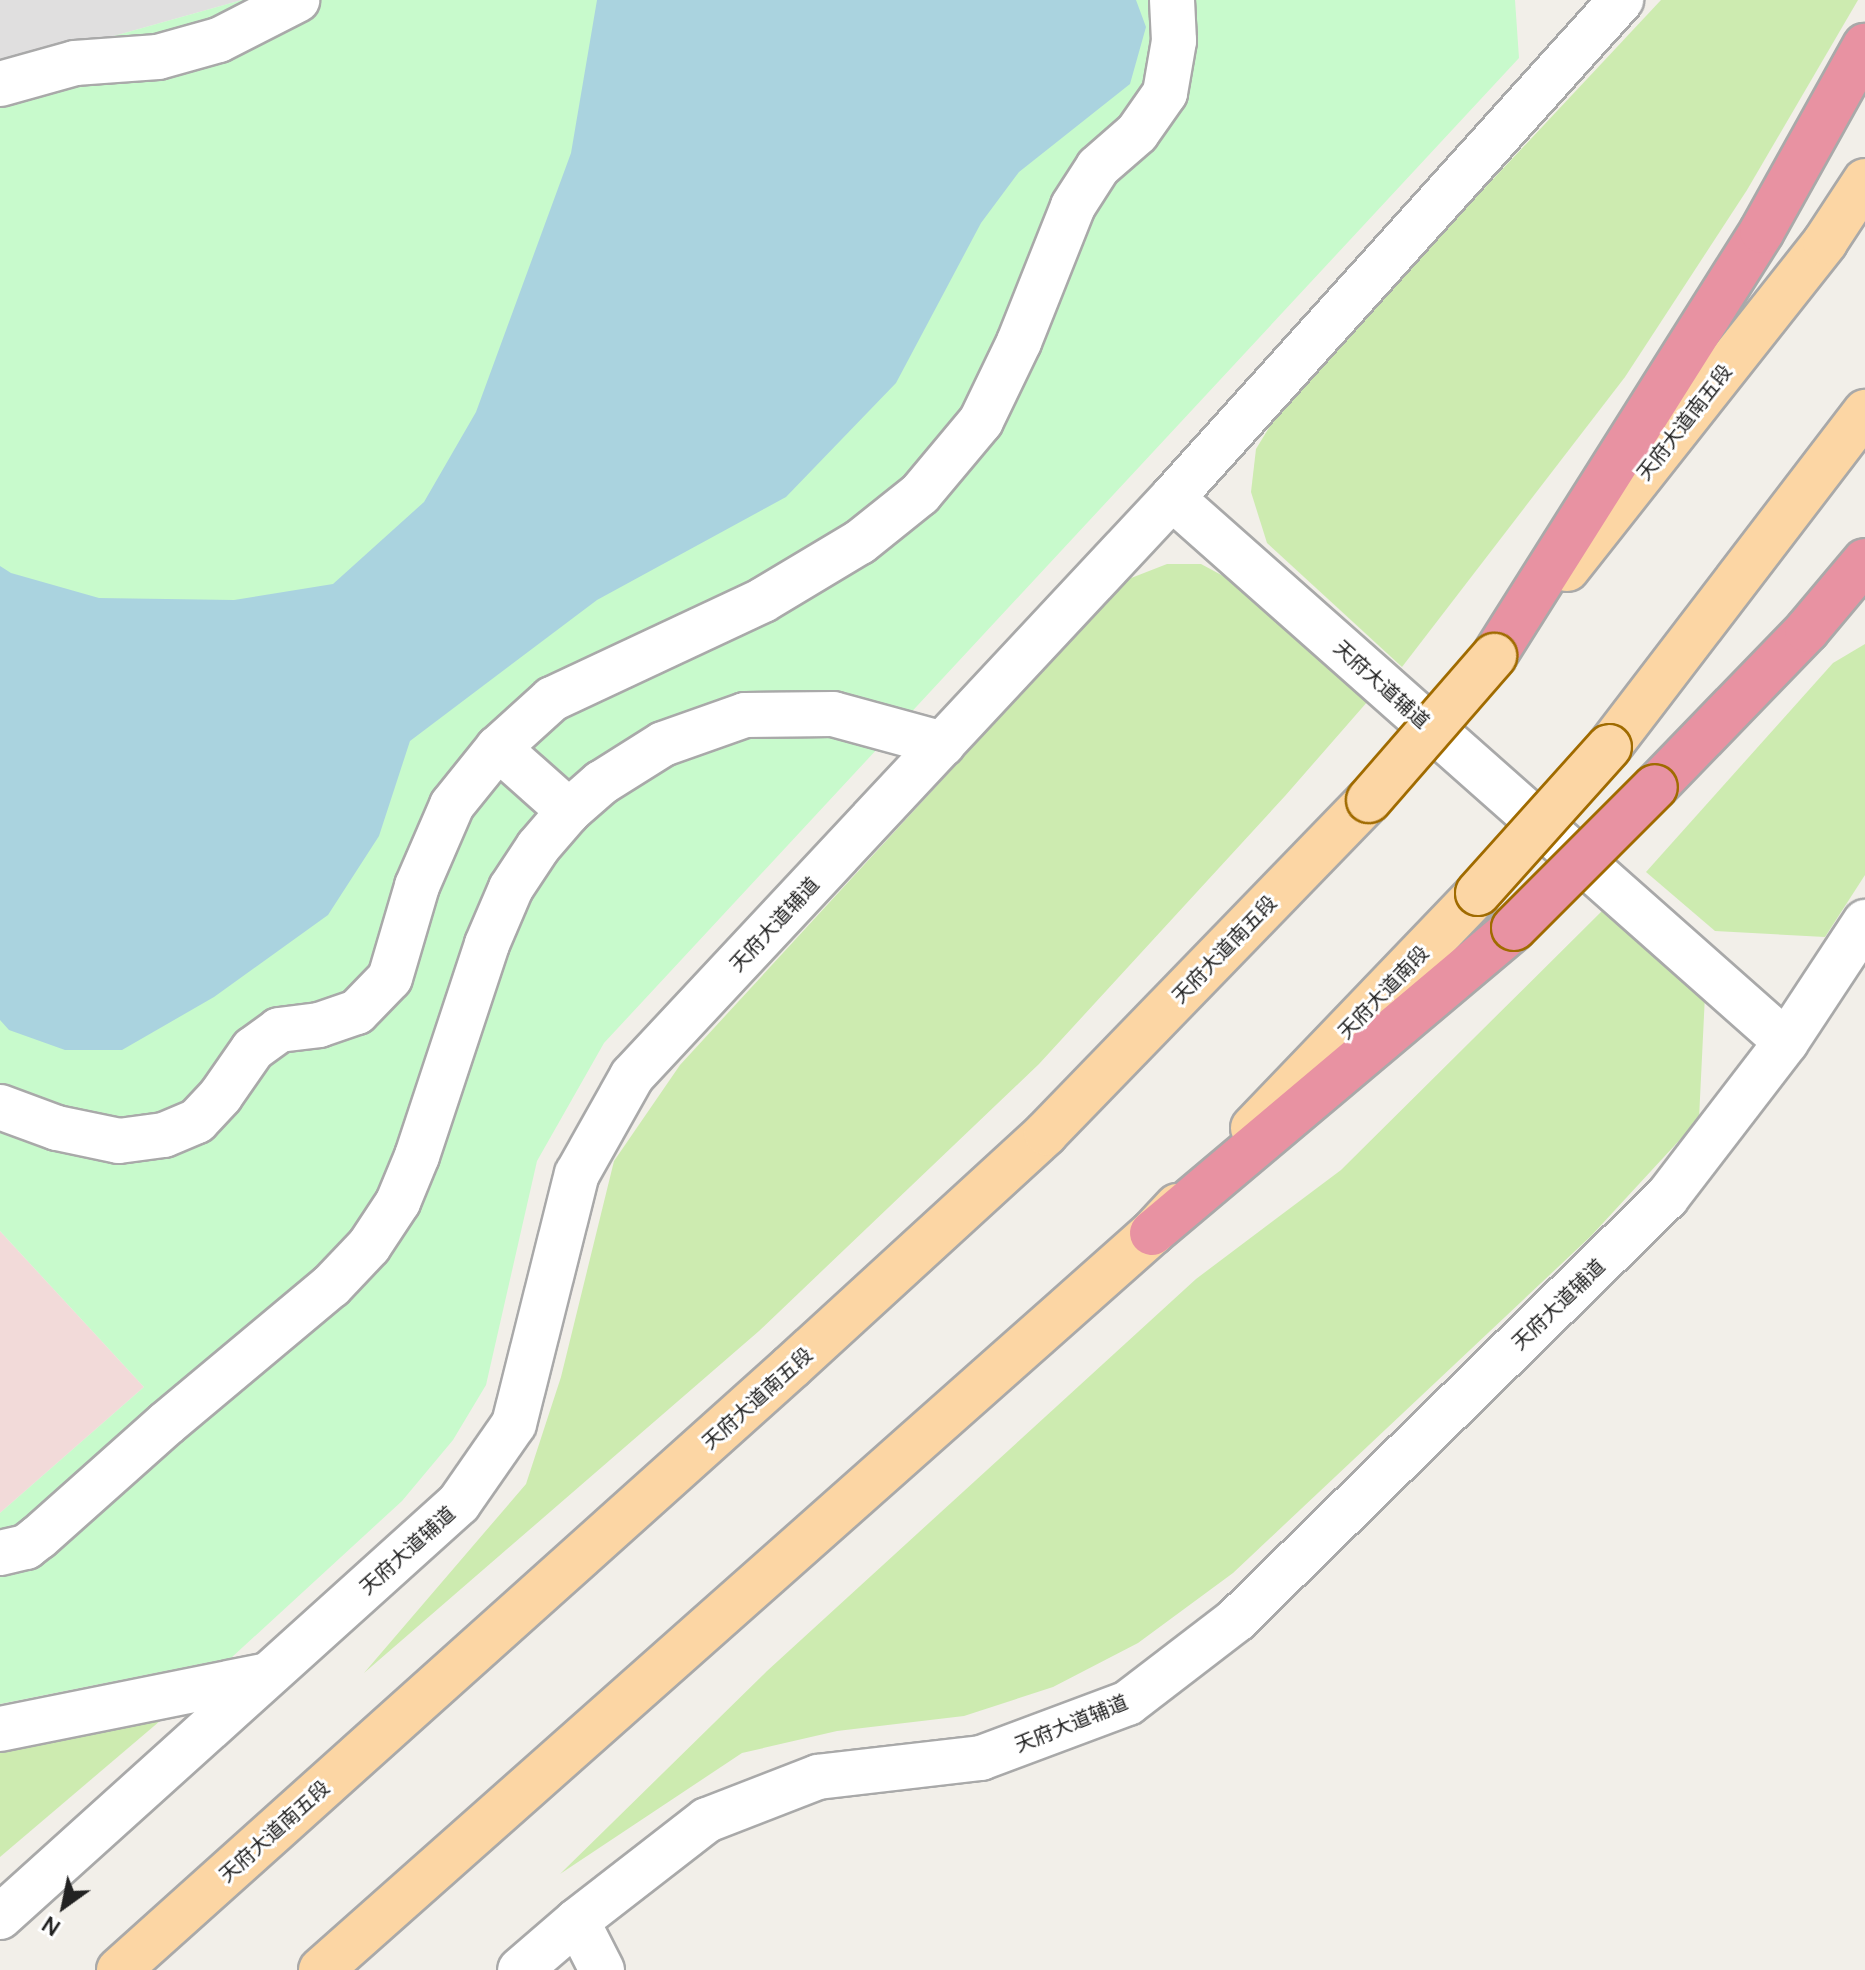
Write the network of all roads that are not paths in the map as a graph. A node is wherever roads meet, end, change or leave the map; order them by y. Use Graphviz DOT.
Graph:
graph roads {
  1 [pos="297,0"];
  2 [pos="1172,0"];
  3 [pos="1621,0"];
  4 [pos="1865,46"];
  5 [pos="0,84"];
  6 [pos="1865,181"];
  7 [pos="1865,412"];
  8 [pos="1172,498"];
  9 [pos="1865,561"];
  10 [pos="1494,656"];
  11 [pos="943,744"];
  12 [pos="498,748"];
  13 [pos="569,811"];
  14 [pos="1865,922"];
  15 [pos="1786,1042"];
  16 [pos="0,1107"];
  17 [pos="1152,1233"];
  18 [pos="0,1553"];
  19 [pos="270,1674"];
  20 [pos="0,1729"];
  21 [pos="0,1917"];
  22 [pos="577,1921"];
  23 [pos="119,1970"];
  24 [pos="321,1970"];
  25 [pos="520,1970"];
  26 [pos="602,1970"];
  1 -- 5 [label="street"];
  2 -- 12 [label="street"];
  3 -- 8 [label="street"];
  4 -- 10 [label="highway"];
  6 -- 10 [label="main road, 天府大道南五段"];
  7 -- 17 [label="main road, 天府大道南段, bridge"];
  8 -- 11 [label="street, 天府大道辅道"];
  8 -- 15 [label="street, 天府大道辅道"];
  9 -- 17 [label="highway, bridge"];
  10 -- 23 [label="main road, 天府大道南五段, bridge"];
  11 -- 13 [label="street"];
  11 -- 19 [label="street, 天府大道辅道"];
  12 -- 13 [label="street"];
  12 -- 16 [label="street"];
  13 -- 18 [label="street"];
  14 -- 15 [label="street"];
  15 -- 22 [label="street, 天府大道辅道"];
  17 -- 24 [label="main road"];
  19 -- 20 [label="street"];
  19 -- 21 [label="street, 天府大道辅道"];
  22 -- 25 [label="street, 天府大道辅道"];
  22 -- 26 [label="street"];
}
